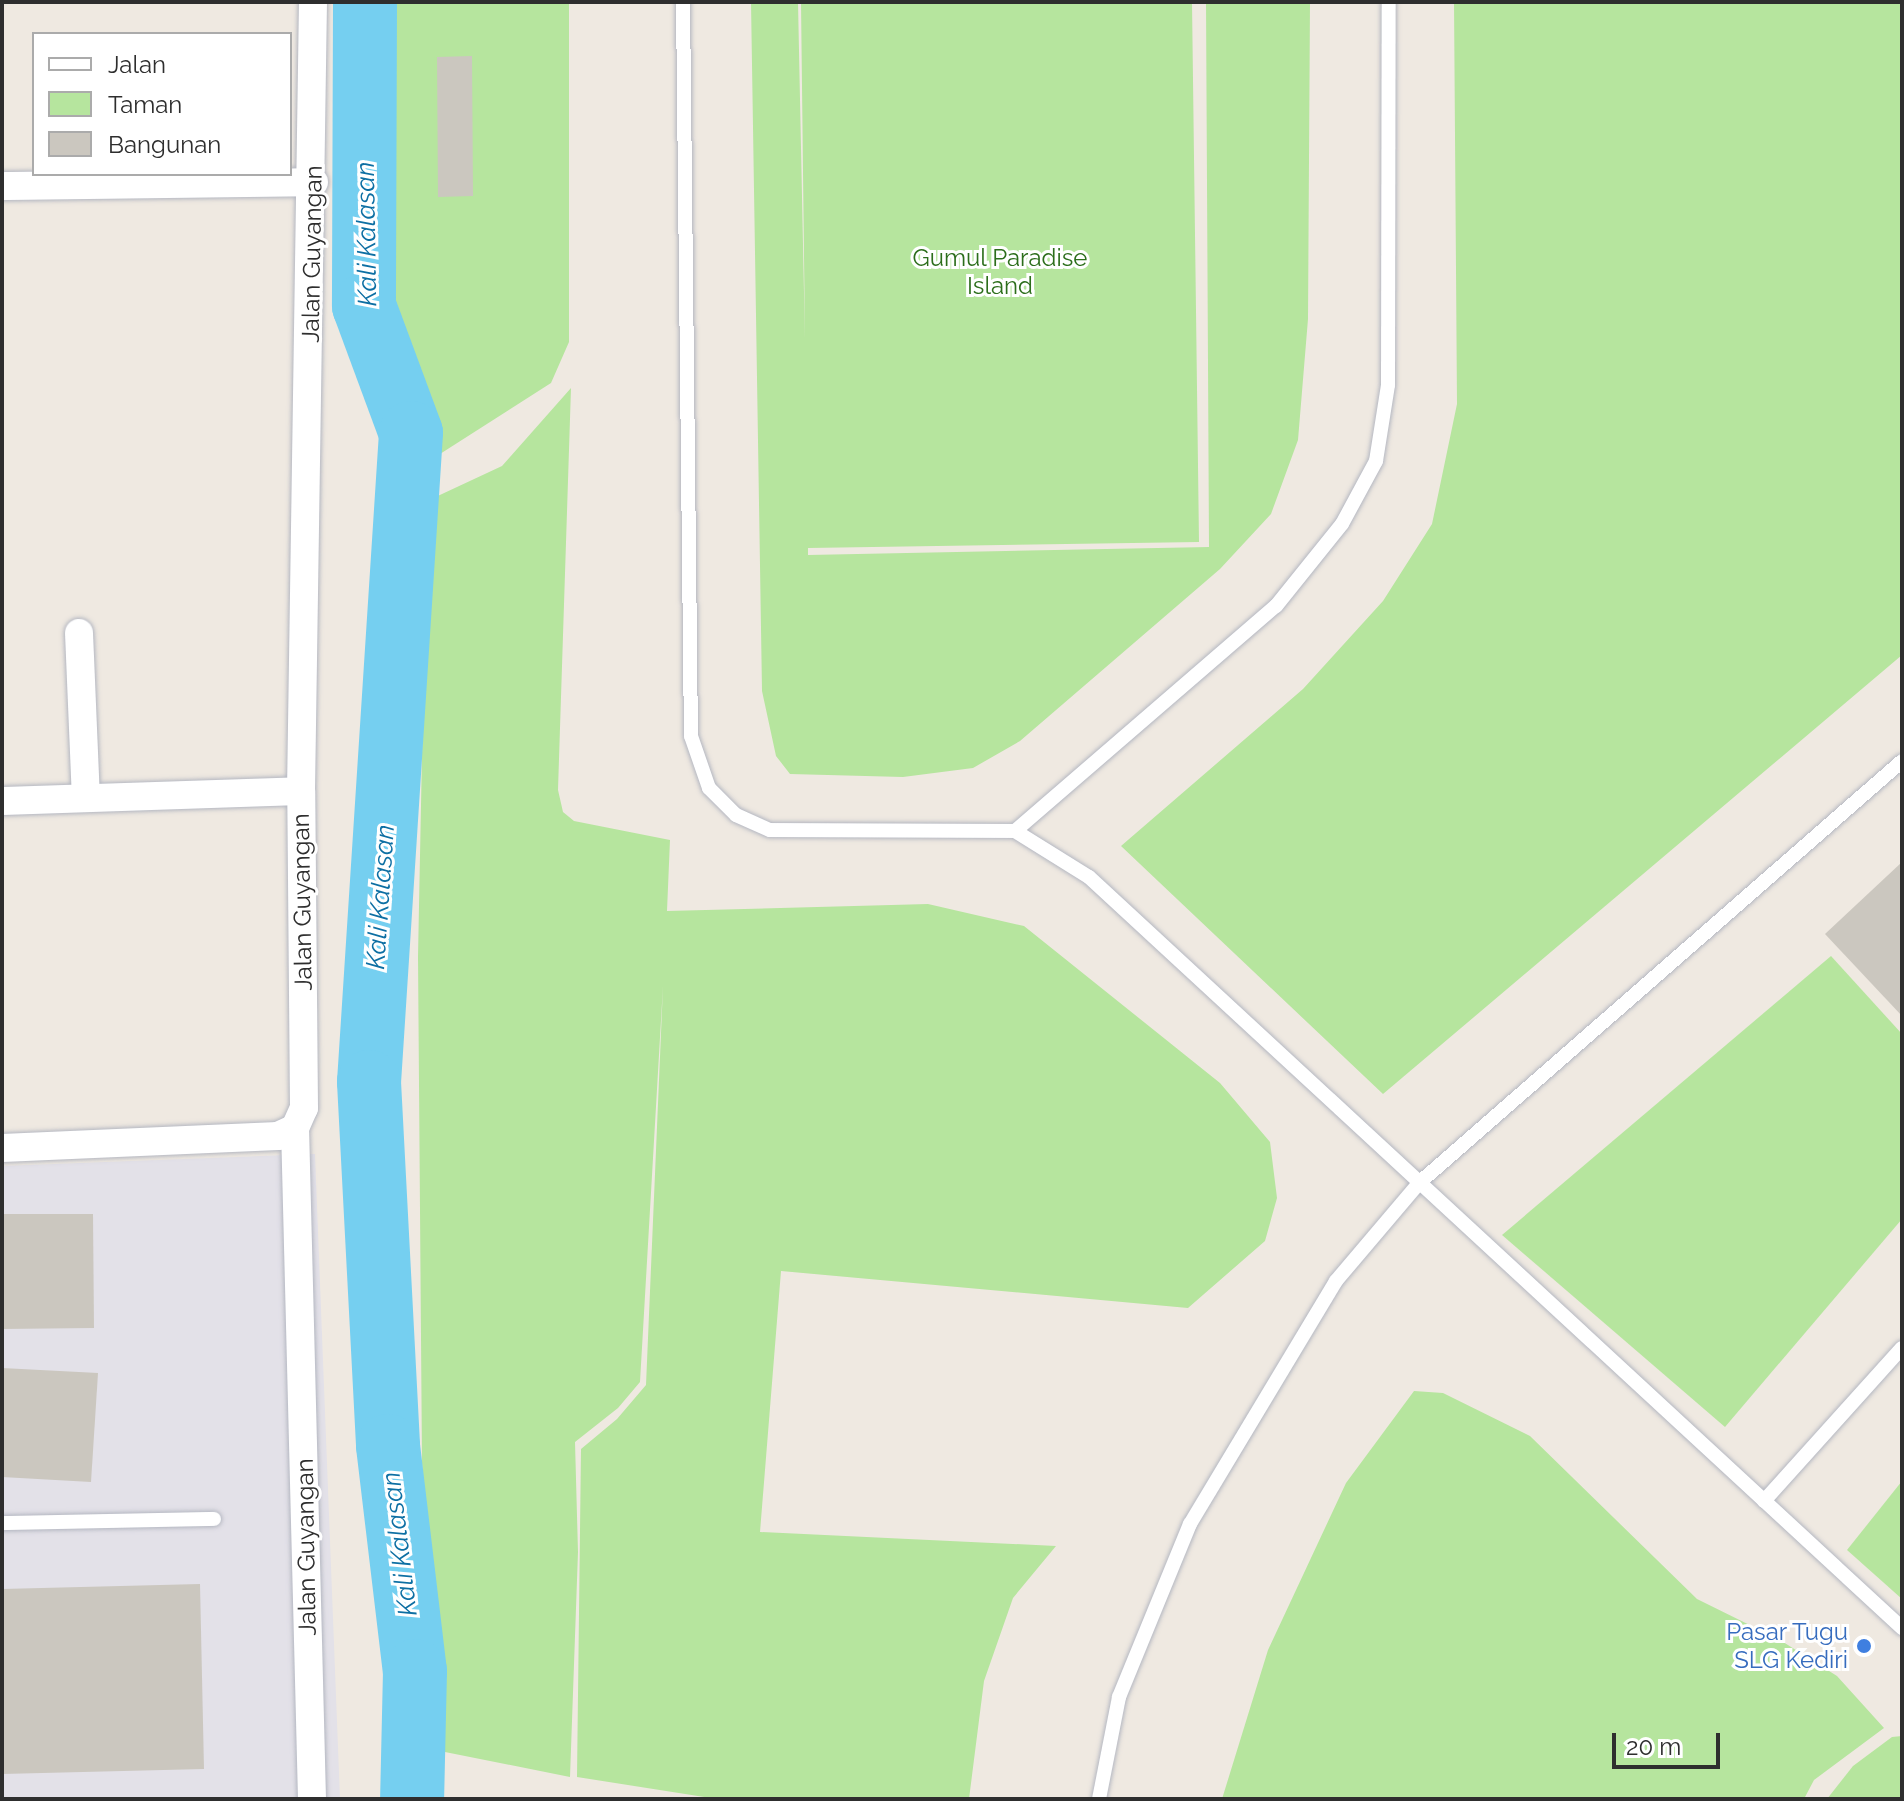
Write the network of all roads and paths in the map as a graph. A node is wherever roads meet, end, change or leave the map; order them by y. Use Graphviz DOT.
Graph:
graph roads {
  1 [pos="313,2"];
  2 [pos="683,2"];
  3 [pos="1389,2"];
  4 [pos="314,182"];
  5 [pos="2,186"];
  6 [pos="79,633"];
  7 [pos="1902,761"];
  8 [pos="301,791"];
  9 [pos="86,798"];
  10 [pos="2,801"];
  11 [pos="1015,831"];
  12 [pos="295,1128"];
  13 [pos="2,1148"];
  14 [pos="1419,1183"];
  15 [pos="1902,1348"];
  16 [pos="1764,1501"];
  17 [pos="214,1519"];
  18 [pos="2,1523"];
  19 [pos="1902,1628"];
  20 [pos="312,1799"];
  21 [pos="1099,1799"];
  1 -- 4 [label="street, Jalan Guyangan"];
  2 -- 11 [label="lane"];
  3 -- 11 [label="lane"];
  4 -- 5 [label="street"];
  4 -- 8 [label="street, Jalan Guyangan"];
  6 -- 9 [label="street"];
  7 -- 14 [label="lane"];
  8 -- 9 [label="street"];
  8 -- 12 [label="street, Jalan Guyangan"];
  9 -- 10 [label="street"];
  11 -- 14 [label="lane"];
  12 -- 13 [label="street"];
  12 -- 20 [label="street, Jalan Guyangan"];
  14 -- 16 [label="lane"];
  14 -- 21 [label="lane"];
  15 -- 16 [label="lane"];
  16 -- 19 [label="lane"];
  17 -- 18 [label="lane"];
}
